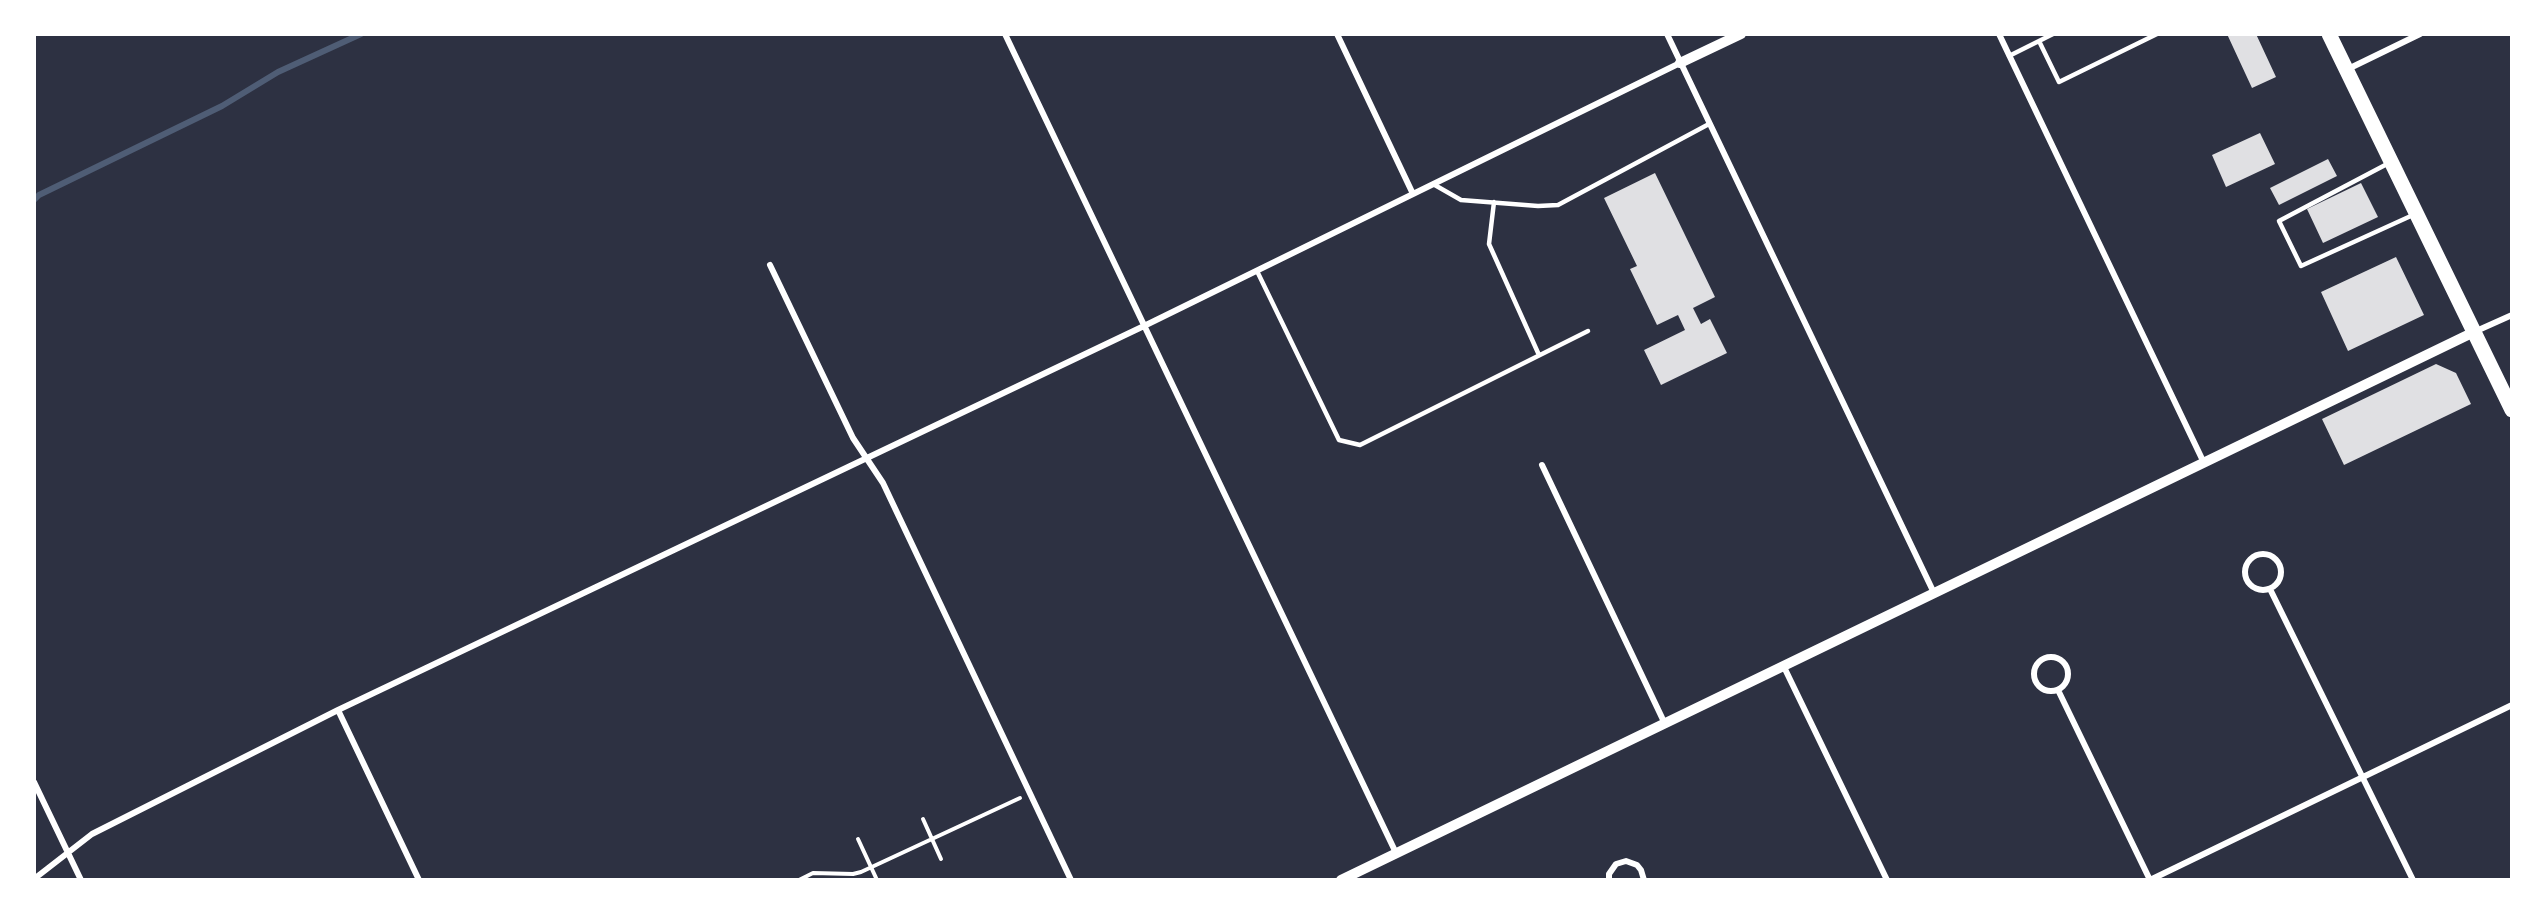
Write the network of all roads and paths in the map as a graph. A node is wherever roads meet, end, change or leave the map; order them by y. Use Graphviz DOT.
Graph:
graph roads {
  1 [pos="1005,34"];
  2 [pos="1338,34"];
  3 [pos="1667,34"];
  4 [pos="1741,34"];
  5 [pos="1999,34"];
  6 [pos="2054,34"];
  7 [pos="2157,34"];
  8 [pos="2329,34"];
  9 [pos="2420,34"];
  10 [pos="2039,41"];
  11 [pos="2009,56"];
  12 [pos="1680,63"];
  13 [pos="2346,70"];
  14 [pos="1709,124"];
  15 [pos="2391,162"];
  16 [pos="1433,184"];
  17 [pos="1413,194"];
  18 [pos="1494,202"];
  19 [pos="2415,214"];
  20 [pos="770,266"];
  21 [pos="1257,271"];
  22 [pos="2511,315"];
  23 [pos="1144,326"];
  24 [pos="1588,331"];
  25 [pos="2474,332"];
  26 [pos="1539,355"];
  27 [pos="2511,410"];
  28 [pos="867,459"];
  29 [pos="2204,463"];
  30 [pos="1542,465"];
  31 [pos="2270,589"];
  32 [pos="1934,593"];
  33 [pos="1784,667"];
  34 [pos="2058,690"];
  35 [pos="2511,705"];
  36 [pos="338,710"];
  37 [pos="1665,724"];
  38 [pos="2362,777"];
  39 [pos="34,782"];
  40 [pos="1030,793"];
  41 [pos="923,819"];
  42 [pos="858,839"];
  43 [pos="932,839"];
  44 [pos="68,853"];
  45 [pos="1396,853"];
  46 [pos="941,859"];
  47 [pos="872,867"];
  48 [pos="34,879"];
  49 [pos="81,879"];
  50 [pos="419,879"];
  51 [pos="799,879"];
  52 [pos="878,879"];
  53 [pos="1071,879"];
  54 [pos="1341,879"];
  55 [pos="1609,879"];
  56 [pos="1644,879"];
  57 [pos="1887,879"];
  58 [pos="2150,879"];
  59 [pos="2413,879"];
  1 -- 23 [label="street"];
  2 -- 17 [label="street"];
  3 -- 12 [label="street"];
  4 -- 12 [label="street"];
  5 -- 11 [label="street"];
  6 -- 10 [label="lane"];
  7 -- 10 [label="lane"];
  8 -- 13 [label="main road"];
  9 -- 13 [label="street"];
  10 -- 11 [label="lane"];
  11 -- 29 [label="street"];
  12 -- 14 [label="street"];
  12 -- 16 [label="street"];
  13 -- 15 [label="main road"];
  14 -- 18 [label="lane"];
  14 -- 32 [label="street"];
  15 -- 19 [label="main road"];
  15 -- 19 [label="lane"];
  16 -- 17 [label="street"];
  16 -- 18 [label="lane"];
  17 -- 21 [label="street"];
  18 -- 26 [label="lane"];
  19 -- 25 [label="main road"];
  20 -- 28 [label="street"];
  21 -- 23 [label="street"];
  21 -- 26 [label="lane"];
  22 -- 25 [label="street"];
  23 -- 28 [label="street"];
  23 -- 45 [label="street"];
  24 -- 26 [label="lane"];
  25 -- 27 [label="main road"];
  25 -- 29 [label="street"];
  28 -- 36 [label="street"];
  28 -- 40 [label="street"];
  29 -- 32 [label="street"];
  30 -- 37 [label="street"];
  31 -- 31 [label="street"];
  31 -- 38 [label="street"];
  32 -- 33 [label="street"];
  33 -- 37 [label="street"];
  33 -- 57 [label="street"];
  34 -- 34 [label="street"];
  34 -- 58 [label="street"];
  35 -- 38 [label="street"];
  36 -- 44 [label="street"];
  36 -- 50 [label="street"];
  37 -- 45 [label="street"];
  38 -- 58 [label="street"];
  38 -- 59 [label="street"];
  39 -- 44 [label="street"];
  40 -- 43 [label="path"];
  40 -- 53 [label="street"];
  41 -- 43 [label="path"];
  42 -- 47 [label="path"];
  43 -- 46 [label="path"];
  43 -- 47 [label="path"];
  44 -- 48 [label="street"];
  44 -- 49 [label="street"];
  45 -- 54 [label="street"];
  47 -- 51 [label="path"];
  47 -- 52 [label="path"];
  55 -- 56 [label="street"];
}
